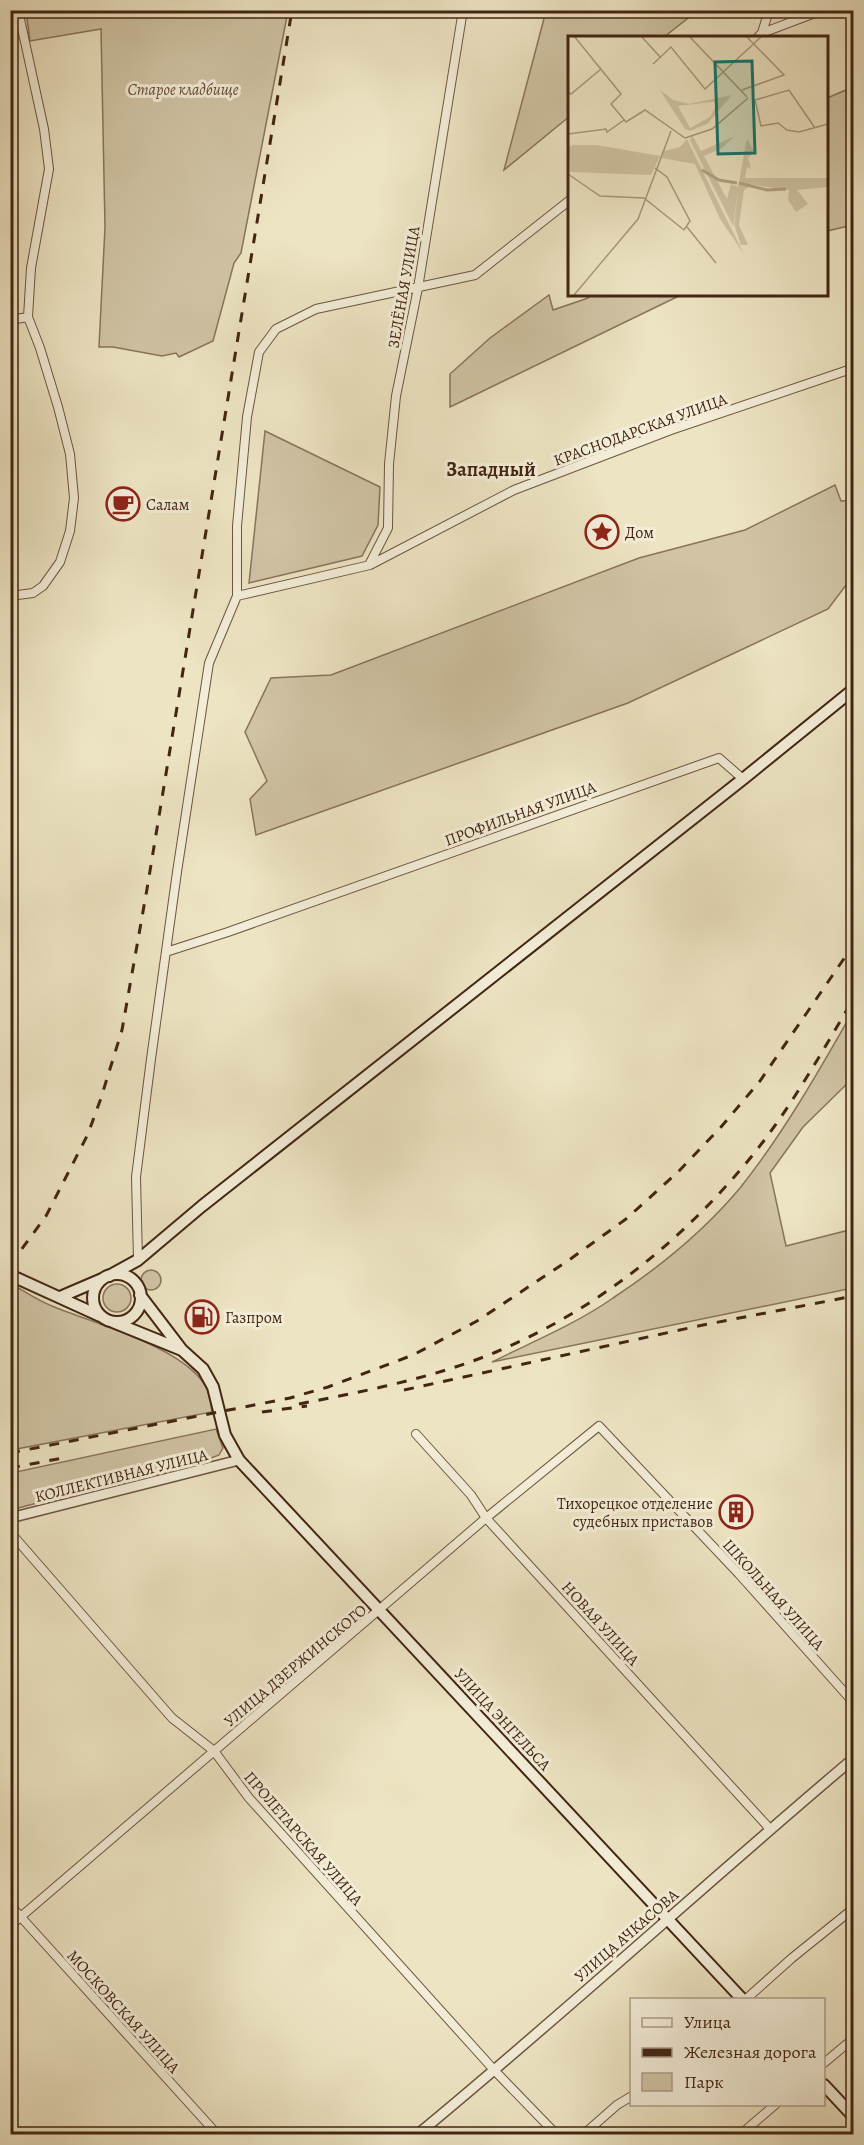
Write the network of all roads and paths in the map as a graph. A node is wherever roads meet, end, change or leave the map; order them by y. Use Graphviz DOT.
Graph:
graph roads {
  1 [pos="18,10"];
  2 [pos="463,10"];
  3 [pos="769,10"];
  4 [pos="823,10"];
  5 [pos="759,35"];
  6 [pos="568,202"];
  7 [pos="418,288"];
  8 [pos="28,317"];
  9 [pos="10,320"];
  10 [pos="854,368"];
  11 [pos="370,565"];
  12 [pos="10,596"];
  13 [pos="237,596"];
  14 [pos="854,689"];
  15 [pos="743,779"];
  16 [pos="166,952"];
  17 [pos="138,1260"];
  18 [pos="10,1275"];
  19 [pos="107,1277"];
  20 [pos="138,1289"];
  21 [pos="60,1297"];
  22 [pos="106,1319"];
  23 [pos="182,1350"];
  24 [pos="599,1426"];
  25 [pos="416,1434"];
  26 [pos="239,1460"];
  27 [pos="10,1518"];
  28 [pos="486,1518"];
  29 [pos="10,1532"];
  30 [pos="381,1610"];
  31 [pos="854,1704"];
  32 [pos="214,1751"];
  33 [pos="854,1758"];
  34 [pos="770,1829"];
  35 [pos="10,1905"];
  36 [pos="854,1908"];
  37 [pos="21,1917"];
  38 [pos="667,1919"];
  39 [pos="10,1926"];
  40 [pos="742,1998"];
  41 [pos="746,1998"];
  42 [pos="854,2038"];
  43 [pos="825,2062"];
  44 [pos="495,2071"];
  45 [pos="825,2086"];
  46 [pos="630,2097"];
  47 [pos="774,2106"];
  48 [pos="854,2117"];
  49 [pos="217,2134"];
  50 [pos="418,2134"];
  51 [pos="556,2134"];
  52 [pos="584,2134"];
  53 [pos="741,2134"];
  1 -- 8 [label="street"];
  2 -- 7 [label="street, ЗЕЛЁНАЯ УЛИЦА"];
  3 -- 5 [label="street"];
  4 -- 5 [label="street"];
  6 -- 7 [label="street"];
  7 -- 11 [label="street, ЗЕЛЁНАЯ УЛИЦА"];
  7 -- 13 [label="street"];
  8 -- 9 [label="street"];
  8 -- 12 [label="street"];
  10 -- 11 [label="street, КРАСНОДАРСКАЯ УЛИЦА"];
  11 -- 13 [label="street, КРАСНОДАРСКАЯ УЛИЦА"];
  13 -- 16 [label="street"];
  14 -- 15 [label="main road"];
  15 -- 16 [label="street, ПРОФИЛЬНАЯ УЛИЦА"];
  15 -- 17 [label="main road"];
  16 -- 17 [label="street"];
  17 -- 19 [label="main road"];
  17 -- 20 [label="main road"];
  18 -- 21 [label="main road"];
  19 -- 20 [label="main road"];
  19 -- 21 [label="main road"];
  19 -- 22 [label="main road"];
  20 -- 22 [label="main road"];
  20 -- 23 [label="main road"];
  21 -- 22 [label="main road"];
  22 -- 23 [label="main road"];
  23 -- 26 [label="main road, УЛИЦА ЭНГЕЛЬСА"];
  24 -- 28 [label="street, УЛИЦА ДЗЕРЖИНСКОГО"];
  24 -- 31 [label="street, ШКОЛЬНАЯ УЛИЦА"];
  25 -- 28 [label="street, НОВАЯ УЛИЦА"];
  26 -- 27 [label="street, КОЛЛЕКТИВНАЯ УЛИЦА"];
  26 -- 30 [label="main road, УЛИЦА ЭНГЕЛЬСА"];
  28 -- 30 [label="street, УЛИЦА ДЗЕРЖИНСКОГО"];
  28 -- 34 [label="street, НОВАЯ УЛИЦА"];
  29 -- 32 [label="street, ПРОЛЕТАРСКАЯ УЛИЦА"];
  30 -- 32 [label="street, УЛИЦА ДЗЕРЖИНСКОГО"];
  30 -- 38 [label="main road, УЛИЦА ЭНГЕЛЬСА"];
  32 -- 37 [label="street, УЛИЦА ДЗЕРЖИНСКОГО"];
  32 -- 44 [label="street, ПРОЛЕТАРСКАЯ УЛИЦА"];
  33 -- 34 [label="street, УЛИЦА АЧКАСОВА"];
  34 -- 38 [label="street, УЛИЦА АЧКАСОВА"];
  35 -- 37 [label="street, МОСКОВСКАЯ УЛИЦА"];
  36 -- 41 [label="street"];
  37 -- 39 [label="street, УЛИЦА ДЗЕРЖИНСКОГО"];
  37 -- 49 [label="street, МОСКОВСКАЯ УЛИЦА"];
  38 -- 40 [label="main road, УЛИЦА ЭНГЕЛЬСА"];
  38 -- 44 [label="street, УЛИЦА АЧКАСОВА"];
  42 -- 43 [label="street"];
  44 -- 50 [label="street, УЛИЦА АЧКАСОВА"];
  44 -- 51 [label="street, ПРОЛЕТАРСКАЯ УЛИЦА"];
  45 -- 48 [label="main road"];
  46 -- 52 [label="street"];
  47 -- 53 [label="street"];
}
